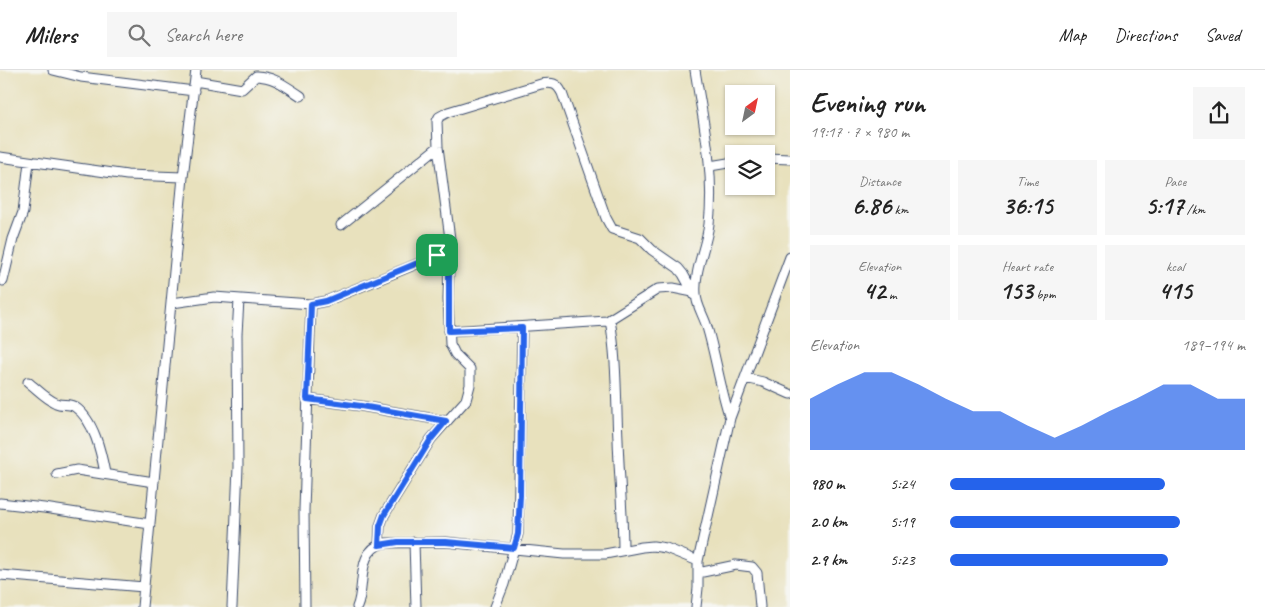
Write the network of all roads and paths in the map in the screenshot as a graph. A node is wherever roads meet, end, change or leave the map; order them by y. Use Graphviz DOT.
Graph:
graph roads {
  1 [pos="53,70"];
  2 [pos="112,70"];
  3 [pos="196,70"];
  4 [pos="695,70"];
  5 [pos="112,80"];
  6 [pos="195,81"];
  7 [pos="194,91"];
  8 [pos="301,96"];
  9 [pos="438,148"];
  10 [pos="0,157"];
  11 [pos="775,158"];
  12 [pos="790,159"];
  13 [pos="29,162"];
  14 [pos="725,164"];
  15 [pos="710,166"];
  16 [pos="183,177"];
  17 [pos="341,225"];
  18 [pos="437,255"];
  19 [pos="790,257"];
  20 [pos="3,281"];
  21 [pos="694,294"];
  22 [pos="239,300"];
  23 [pos="172,303"];
  24 [pos="311,304"];
  25 [pos="610,320"];
  26 [pos="522,328"];
  27 [pos="449,331"];
  28 [pos="745,378"];
  29 [pos="28,382"];
  30 [pos="790,394"];
  31 [pos="307,399"];
  32 [pos="730,418"];
  33 [pos="446,421"];
  34 [pos="105,473"];
  35 [pos="57,474"];
  36 [pos="154,482"];
  37 [pos="0,504"];
  38 [pos="150,524"];
  39 [pos="414,542"];
  40 [pos="379,545"];
  41 [pos="514,548"];
  42 [pos="624,550"];
  43 [pos="698,561"];
  44 [pos="698,572"];
  45 [pos="0,575"];
  46 [pos="144,587"];
  47 [pos="142,607"];
  48 [pos="232,607"];
  49 [pos="305,607"];
  50 [pos="357,607"];
  51 [pos="416,607"];
  52 [pos="495,607"];
  53 [pos="696,607"];
  54 [pos="760,607"];
  1 -- 5 [label="street"];
  2 -- 5 [label="street"];
  3 -- 6 [label="street"];
  4 -- 15 [label="street"];
  5 -- 7 [label="street"];
  6 -- 7 [label="street"];
  6 -- 8 [label="street"];
  7 -- 16 [label="street"];
  9 -- 17 [label="street"];
  9 -- 18 [label="street"];
  9 -- 21 [label="street"];
  10 -- 13 [label="street"];
  11 -- 12 [label="street"];
  13 -- 16 [label="street"];
  13 -- 20 [label="street"];
  14 -- 15 [label="street"];
  15 -- 21 [label="street"];
  16 -- 23 [label="street"];
  18 -- 24 [label="street"];
  18 -- 27 [label="street"];
  19 -- 28 [label="street"];
  21 -- 25 [label="street"];
  21 -- 32 [label="street"];
  22 -- 23 [label="street"];
  22 -- 24 [label="street"];
  22 -- 48 [label="street"];
  23 -- 36 [label="street"];
  24 -- 31 [label="street"];
  25 -- 26 [label="street"];
  25 -- 42 [label="street"];
  26 -- 27 [label="street"];
  26 -- 41 [label="street"];
  27 -- 33 [label="street"];
  28 -- 30 [label="street"];
  28 -- 32 [label="street"];
  29 -- 34 [label="street"];
  31 -- 33 [label="street"];
  31 -- 49 [label="street"];
  32 -- 43 [label="street"];
  33 -- 40 [label="street"];
  34 -- 35 [label="street"];
  34 -- 36 [label="street"];
  36 -- 38 [label="street"];
  37 -- 38 [label="street"];
  38 -- 46 [label="street"];
  39 -- 40 [label="street"];
  39 -- 41 [label="street"];
  39 -- 51 [label="street"];
  40 -- 50 [label="street"];
  41 -- 42 [label="street"];
  41 -- 52 [label="street"];
  42 -- 43 [label="street"];
  43 -- 44 [label="street"];
  44 -- 53 [label="street"];
  44 -- 54 [label="street"];
  45 -- 46 [label="street"];
  46 -- 47 [label="street"];
}
